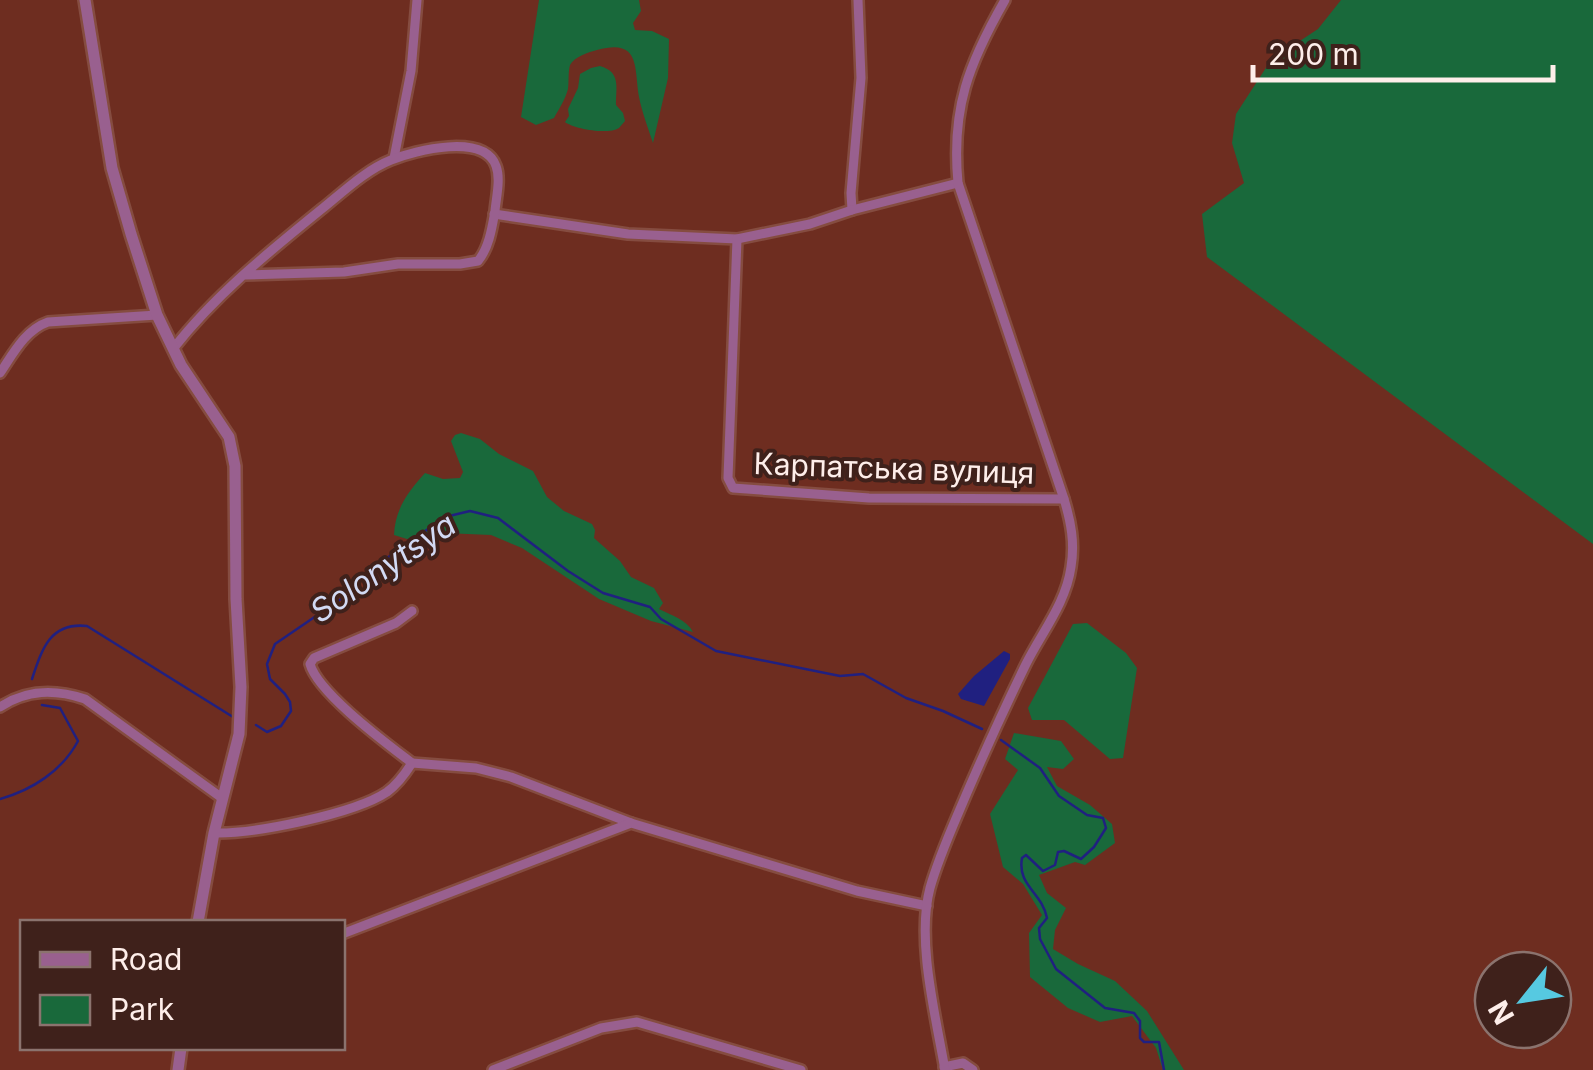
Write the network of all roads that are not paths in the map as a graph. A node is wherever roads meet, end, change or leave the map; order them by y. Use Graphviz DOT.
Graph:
graph roads {
  1 [pos="86,0"];
  2 [pos="417,0"];
  3 [pos="858,0"];
  4 [pos="1005,0"];
  5 [pos="394,158"];
  6 [pos="958,182"];
  7 [pos="852,210"];
  8 [pos="494,214"];
  9 [pos="736,239"];
  10 [pos="244,276"];
  11 [pos="157,315"];
  12 [pos="173,349"];
  13 [pos="0,373"];
  14 [pos="1064,499"];
  15 [pos="412,611"];
  16 [pos="0,707"];
  17 [pos="412,763"];
  18 [pos="222,798"];
  19 [pos="632,823"];
  20 [pos="214,833"];
  21 [pos="926,906"];
  22 [pos="198,920"];
  23 [pos="345,933"];
  24 [pos="944,1068"];
  25 [pos="493,1070"];
  26 [pos="801,1070"];
  27 [pos="973,1070"];
  1 -- 11 [label="street"];
  2 -- 5 [label="street"];
  3 -- 7 [label="street"];
  4 -- 6 [label="street"];
  5 -- 8 [label="street"];
  5 -- 10 [label="street"];
  6 -- 7 [label="street"];
  6 -- 14 [label="street"];
  7 -- 9 [label="street"];
  8 -- 9 [label="street"];
  8 -- 10 [label="street"];
  9 -- 14 [label="street, Карпатська вулиця"];
  10 -- 12 [label="street"];
  11 -- 12 [label="street"];
  11 -- 13 [label="street"];
  12 -- 18 [label="street"];
  14 -- 21 [label="street"];
  15 -- 17 [label="street"];
  16 -- 18 [label="street"];
  17 -- 19 [label="street"];
  17 -- 20 [label="street"];
  18 -- 20 [label="street"];
  19 -- 21 [label="street"];
  19 -- 23 [label="street"];
  20 -- 22 [label="street"];
  21 -- 24 [label="street"];
  24 -- 27 [label="street"];
  25 -- 26 [label="street"];
}
